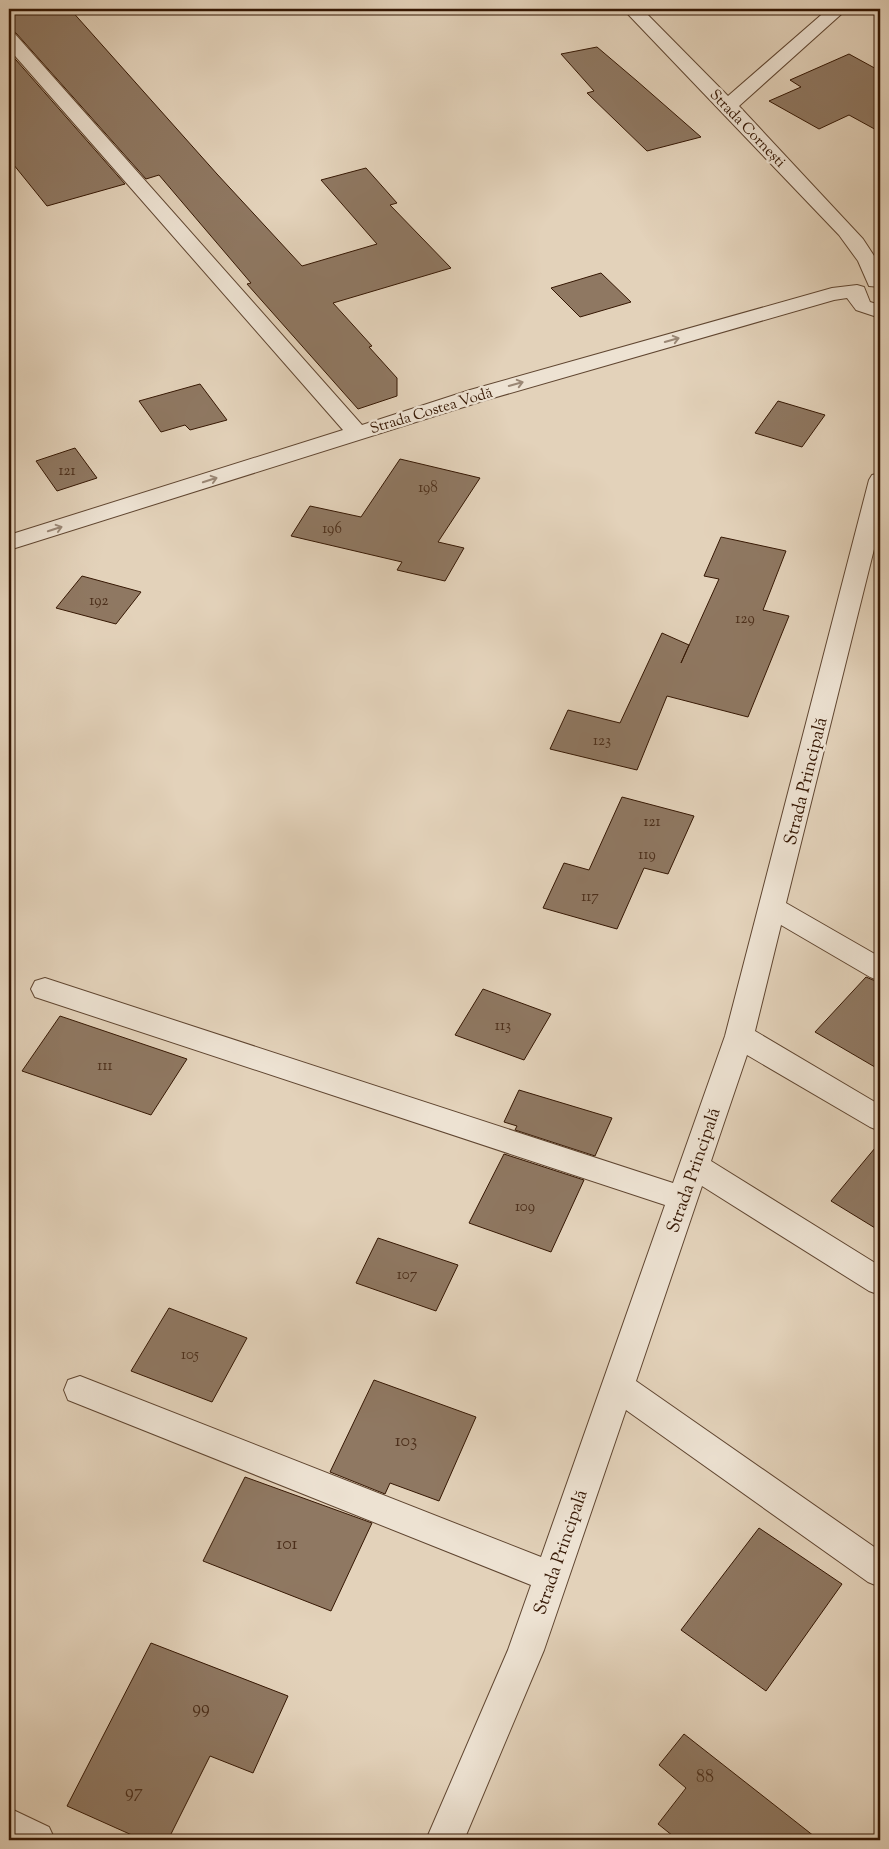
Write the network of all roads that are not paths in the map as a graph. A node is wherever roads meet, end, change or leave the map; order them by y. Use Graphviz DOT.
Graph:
graph roads {
  1 [pos="632,9"];
  2 [pos="838,9"];
  3 [pos="9,38"];
  4 [pos="728,106"];
  5 [pos="861,250"];
  6 [pos="880,257"];
  7 [pos="871,285"];
  8 [pos="880,312"];
  9 [pos="357,433"];
  10 [pos="880,480"];
  11 [pos="9,544"];
  12 [pos="773,908"];
  13 [pos="880,970"];
  14 [pos="45,989"];
  15 [pos="739,1036"];
  16 [pos="880,1119"];
  17 [pos="694,1166"];
  18 [pos="682,1198"];
  19 [pos="880,1282"];
  20 [pos="617,1386"];
  21 [pos="80,1390"];
  22 [pos="880,1571"];
  23 [pos="552,1577"];
  24 [pos="9,1827"];
  25 [pos="36,1840"];
  26 [pos="445,1840"];
  1 -- 4 [label="street, Strada Cornești"];
  2 -- 4 [label="street"];
  3 -- 9 [label="street"];
  4 -- 5 [label="street, Strada Cornești"];
  5 -- 6 [label="street, Strada Cornești"];
  5 -- 7 [label="street, Strada Cornești"];
  7 -- 8 [label="street, Strada Cornești"];
  9 -- 7 [label="street, Strada Costea Vodă, one-way"];
  11 -- 9 [label="street, Strada Costea Vodă, one-way"];
  10 -- 12 [label="street, Strada Principală"];
  12 -- 13 [label="street"];
  12 -- 15 [label="street, Strada Principală"];
  14 -- 18 [label="street"];
  15 -- 16 [label="street"];
  15 -- 17 [label="street, Strada Principală"];
  17 -- 18 [label="street, Strada Principală"];
  17 -- 19 [label="street"];
  18 -- 20 [label="street, Strada Principală"];
  20 -- 22 [label="street"];
  20 -- 23 [label="street, Strada Principală"];
  21 -- 23 [label="street"];
  23 -- 26 [label="street, Strada Principală"];
  24 -- 25 [label="street"];
}
